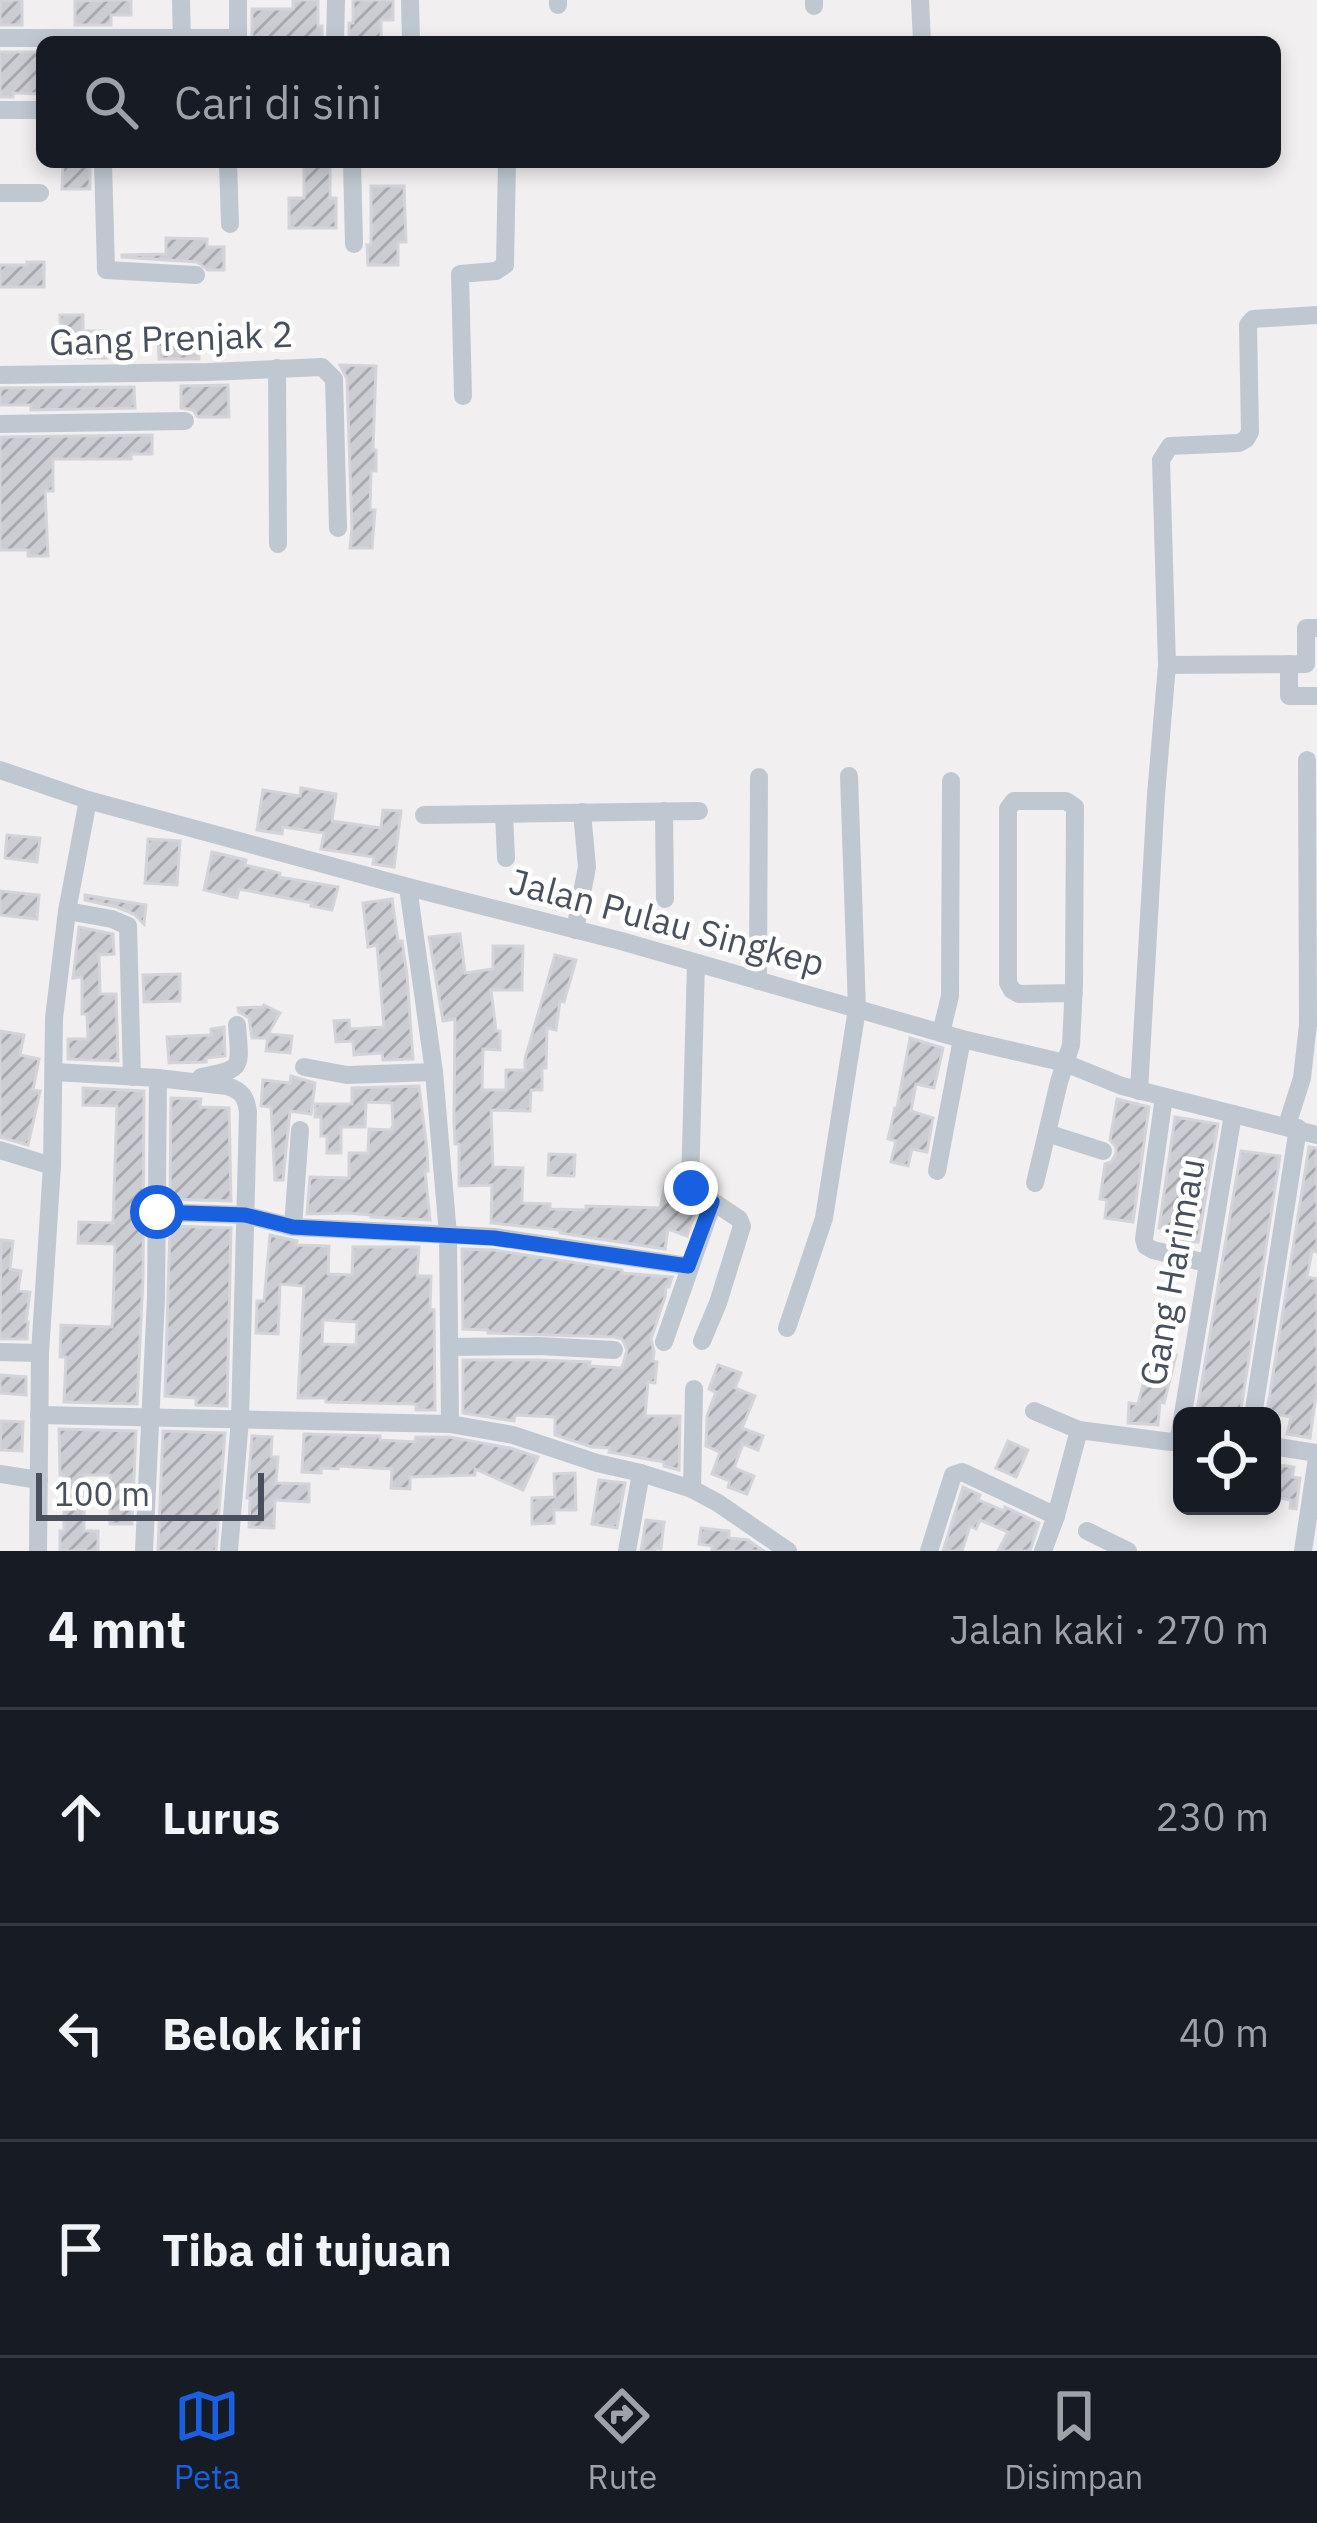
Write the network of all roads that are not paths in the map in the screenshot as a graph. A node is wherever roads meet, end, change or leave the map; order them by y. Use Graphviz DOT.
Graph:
graph roads {
  1 [pos="181,0"];
  2 [pos="238,0"];
  3 [pos="336,0"];
  4 [pos="410,0"];
  5 [pos="920,0"];
  6 [pos="182,36"];
  7 [pos="234,36"];
  8 [pos="335,36"];
  9 [pos="411,36"];
  10 [pos="922,36"];
  11 [pos="0,38"];
  12 [pos="36,38"];
  13 [pos="0,110"];
  14 [pos="36,110"];
  15 [pos="104,168"];
  16 [pos="228,168"];
  17 [pos="352,168"];
  18 [pos="507,168"];
  19 [pos="0,193"];
  20 [pos="40,193"];
  21 [pos="230,224"];
  22 [pos="354,244"];
  23 [pos="196,275"];
  24 [pos="1317,315"];
  25 [pos="277,368"];
  26 [pos="0,375"];
  27 [pos="463,395"];
  28 [pos="184,421"];
  29 [pos="0,424"];
  30 [pos="338,528"];
  31 [pos="278,544"];
  32 [pos="1317,628"];
  33 [pos="1289,664"];
  34 [pos="1167,665"];
  35 [pos="1317,697"];
  36 [pos="1307,760"];
  37 [pos="0,770"];
  38 [pos="849,776"];
  39 [pos="759,777"];
  40 [pos="951,782"];
  41 [pos="88,800"];
  42 [pos="664,811"];
  43 [pos="699,811"];
  44 [pos="582,812"];
  45 [pos="504,814"];
  46 [pos="424,815"];
  47 [pos="506,859"];
  48 [pos="407,887"];
  49 [pos="665,899"];
  50 [pos="67,911"];
  51 [pos="575,930"];
  52 [pos="696,962"];
  53 [pos="758,980"];
  54 [pos="1074,993"];
  55 [pos="856,1009"];
  56 [pos="237,1025"];
  57 [pos="941,1033"];
  58 [pos="962,1039"];
  59 [pos="1065,1064"];
  60 [pos="304,1067"];
  61 [pos="55,1072"];
  62 [pos="434,1072"];
  63 [pos="132,1077"];
  64 [pos="168,1079"];
  65 [pos="1139,1090"];
  66 [pos="1164,1097"];
  67 [pos="1233,1114"];
  68 [pos="300,1130"];
  69 [pos="1300,1130"];
  70 [pos="1047,1133"];
  71 [pos="0,1150"];
  72 [pos="1102,1151"];
  73 [pos="52,1166"];
  74 [pos="938,1171"];
  75 [pos="1035,1183"];
  76 [pos="712,1202"];
  77 [pos="157,1212"];
  78 [pos="245,1215"];
  79 [pos="293,1227"];
  80 [pos="448,1235"];
  81 [pos="1206,1263"];
  82 [pos="688,1266"];
  83 [pos="787,1328"];
  84 [pos="664,1342"];
  85 [pos="702,1342"];
  86 [pos="450,1347"];
  87 [pos="614,1350"];
  88 [pos="0,1352"];
  89 [pos="40,1353"];
  90 [pos="694,1389"];
  91 [pos="1183,1407"];
  92 [pos="1254,1407"];
  93 [pos="1034,1411"];
  94 [pos="39,1415"];
  95 [pos="151,1416"];
  96 [pos="241,1420"];
  97 [pos="451,1424"];
  98 [pos="1079,1430"];
  99 [pos="1173,1440"];
  100 [pos="1281,1448"];
  101 [pos="1317,1456"];
  102 [pos="641,1473"];
  103 [pos="0,1474"];
  104 [pos="39,1480"];
  105 [pos="692,1489"];
  106 [pos="1056,1516"];
  107 [pos="1087,1531"];
  108 [pos="38,1551"];
  109 [pos="144,1551"];
  110 [pos="230,1551"];
  111 [pos="627,1551"];
  112 [pos="788,1551"];
  113 [pos="928,1551"];
  114 [pos="1043,1551"];
  115 [pos="1128,1551"];
  116 [pos="1303,1551"];
  1 -- 6 [label="street"];
  2 -- 7 [label="street"];
  3 -- 8 [label="street"];
  4 -- 9 [label="street"];
  5 -- 10 [label="street"];
  11 -- 12 [label="street"];
  13 -- 14 [label="street"];
  15 -- 23 [label="street"];
  16 -- 21 [label="street"];
  17 -- 22 [label="street"];
  18 -- 27 [label="street"];
  19 -- 20 [label="street"];
  24 -- 34 [label="street"];
  25 -- 26 [label="street, Gang Prenjak 2"];
  25 -- 30 [label="street, Gang Prenjak 2"];
  25 -- 31 [label="street"];
  28 -- 29 [label="street"];
  32 -- 33 [label="street"];
  33 -- 34 [label="street"];
  33 -- 35 [label="street"];
  34 -- 65 [label="street"];
  36 -- 69 [label="street"];
  37 -- 41 [label="street, Jalan Pulau Singkep"];
  38 -- 55 [label="street"];
  39 -- 53 [label="street"];
  40 -- 57 [label="street"];
  41 -- 48 [label="street, Jalan Pulau Singkep"];
  41 -- 50 [label="street"];
  42 -- 43 [label="street"];
  42 -- 44 [label="street"];
  42 -- 49 [label="street"];
  44 -- 45 [label="street"];
  44 -- 51 [label="street"];
  45 -- 46 [label="street"];
  45 -- 47 [label="street"];
  48 -- 51 [label="street, Jalan Pulau Singkep"];
  48 -- 62 [label="street"];
  50 -- 61 [label="street"];
  50 -- 63 [label="street"];
  51 -- 52 [label="street, Jalan Pulau Singkep"];
  52 -- 53 [label="street, Jalan Pulau Singkep"];
  52 -- 76 [label="street"];
  53 -- 55 [label="street, Jalan Pulau Singkep"];
  54 -- 54 [label="street"];
  54 -- 59 [label="street"];
  55 -- 57 [label="street, Jalan Pulau Singkep"];
  55 -- 83 [label="street"];
  56 -- 64 [label="street"];
  57 -- 58 [label="street, Jalan Pulau Singkep"];
  58 -- 59 [label="street, Jalan Pulau Singkep"];
  58 -- 74 [label="street"];
  59 -- 65 [label="street, Jalan Pulau Singkep"];
  59 -- 70 [label="street"];
  60 -- 62 [label="street"];
  61 -- 63 [label="street"];
  61 -- 73 [label="street"];
  62 -- 80 [label="street"];
  63 -- 64 [label="street"];
  64 -- 77 [label="street"];
  64 -- 78 [label="street"];
  65 -- 66 [label="street, Jalan Pulau Singkep"];
  66 -- 67 [label="street, Jalan Pulau Singkep"];
  66 -- 81 [label="street"];
  67 -- 69 [label="street, Jalan Pulau Singkep"];
  67 -- 81 [label="street, Gang Harimau"];
  68 -- 79 [label="street"];
  69 -- 92 [label="street"];
  70 -- 72 [label="street"];
  70 -- 75 [label="street"];
  71 -- 73 [label="street"];
  73 -- 89 [label="street"];
  76 -- 82 [label="street"];
  76 -- 85 [label="street"];
  77 -- 78 [label="street"];
  77 -- 95 [label="street"];
  78 -- 79 [label="street"];
  78 -- 96 [label="street"];
  79 -- 80 [label="street"];
  80 -- 82 [label="street"];
  80 -- 86 [label="street"];
  81 -- 91 [label="street, Gang Harimau"];
  82 -- 84 [label="street"];
  86 -- 87 [label="street"];
  86 -- 97 [label="street"];
  88 -- 89 [label="street"];
  89 -- 94 [label="street"];
  90 -- 105 [label="street"];
  93 -- 98 [label="street"];
  94 -- 95 [label="street"];
  94 -- 104 [label="street"];
  95 -- 96 [label="street"];
  95 -- 109 [label="street"];
  96 -- 97 [label="street"];
  96 -- 110 [label="street"];
  97 -- 102 [label="street"];
  98 -- 99 [label="street"];
  98 -- 106 [label="street"];
  100 -- 101 [label="street"];
  101 -- 116 [label="street"];
  102 -- 105 [label="street"];
  102 -- 111 [label="street"];
  103 -- 104 [label="street"];
  104 -- 108 [label="street"];
  105 -- 112 [label="street"];
  106 -- 113 [label="street"];
  106 -- 114 [label="street"];
  107 -- 115 [label="street"];
}
